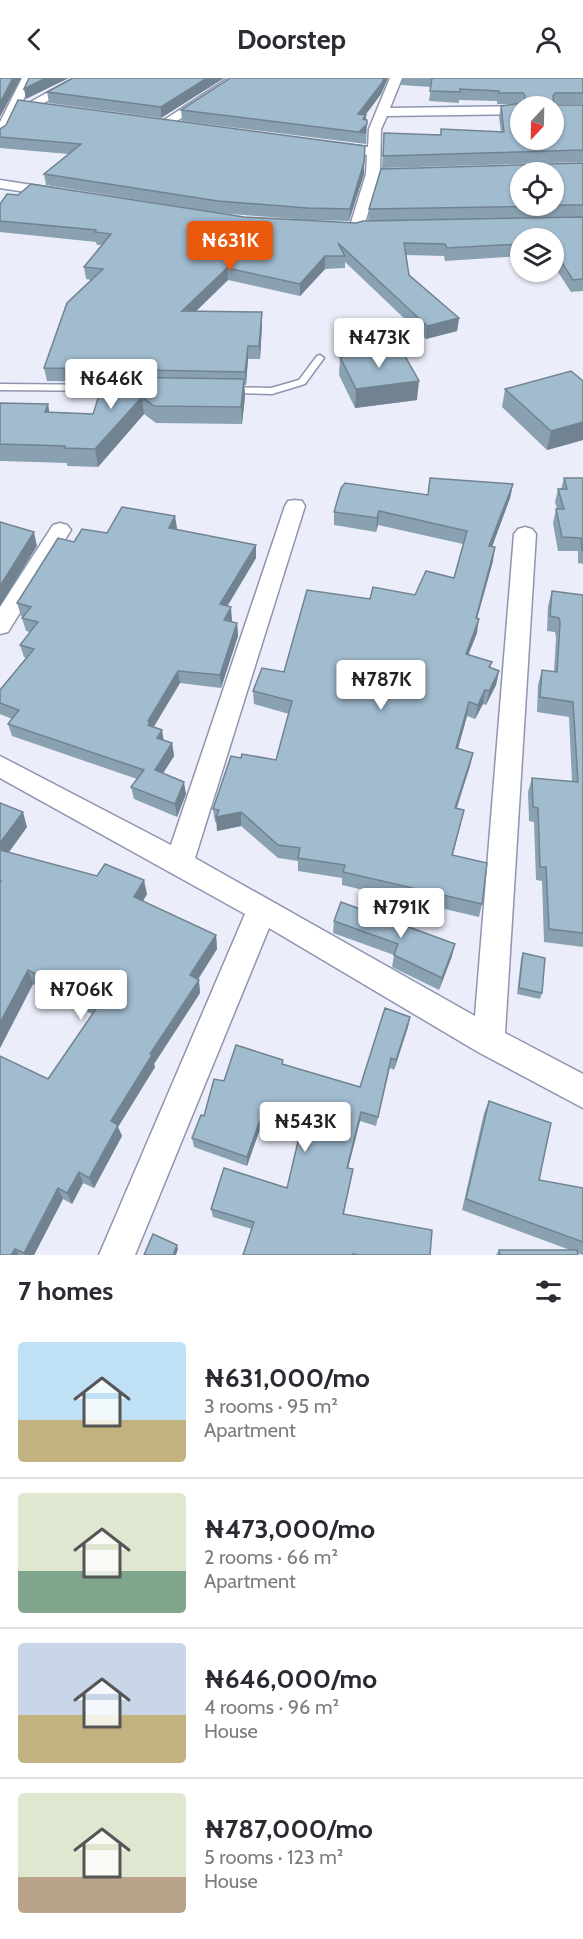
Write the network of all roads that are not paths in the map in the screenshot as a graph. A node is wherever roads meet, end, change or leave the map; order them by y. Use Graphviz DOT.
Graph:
graph roads {
  1 [pos="28,78"];
  2 [pos="83,78"];
  3 [pos="236,78"];
  4 [pos="396,78"];
  5 [pos="15,104"];
  6 [pos="29,106"];
  7 [pos="52,109"];
  8 [pos="510,110"];
  9 [pos="381,112"];
  10 [pos="188,128"];
  11 [pos="0,135"];
  12 [pos="316,145"];
  13 [pos="374,152"];
  14 [pos="431,172"];
  15 [pos="373,174"];
  16 [pos="0,184"];
  17 [pos="70,195"];
  18 [pos="356,229"];
  19 [pos="320,358"];
  20 [pos="0,387"];
  21 [pos="130,389"];
  22 [pos="225,390"];
  23 [pos="296,506"];
  24 [pos="60,530"];
  25 [pos="525,534"];
  26 [pos="0,626"];
  27 [pos="0,766"];
  28 [pos="179,863"];
  29 [pos="262,909"];
  30 [pos="489,1041"];
  31 [pos="583,1092"];
  32 [pos="117,1255"];
  1 -- 5 [label="street"];
  2 -- 6 [label="street"];
  3 -- 10 [label="street"];
  4 -- 9 [label="street"];
  5 -- 6 [label="street"];
  5 -- 11 [label="street"];
  6 -- 7 [label="street"];
  8 -- 9 [label="street"];
  9 -- 13 [label="street"];
  12 -- 13 [label="street"];
  13 -- 15 [label="street"];
  14 -- 15 [label="street"];
  15 -- 18 [label="street"];
  16 -- 17 [label="street"];
  19 -- 22 [label="lane"];
  20 -- 21 [label="lane"];
  23 -- 28 [label="street"];
  24 -- 26 [label="street"];
  25 -- 30 [label="street"];
  27 -- 28 [label="street"];
  28 -- 29 [label="street"];
  29 -- 30 [label="street"];
  29 -- 32 [label="street"];
  30 -- 31 [label="street"];
}
